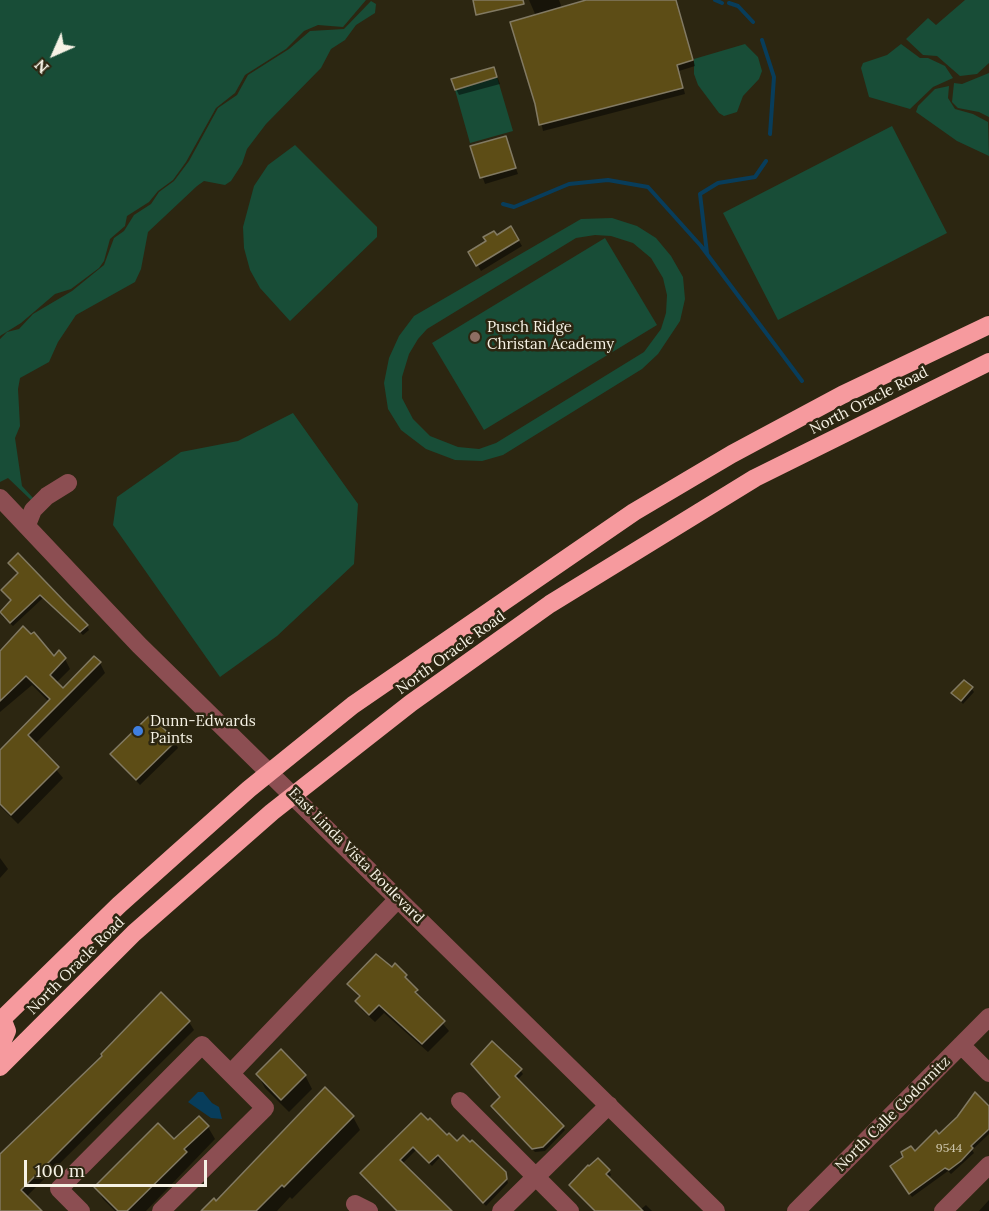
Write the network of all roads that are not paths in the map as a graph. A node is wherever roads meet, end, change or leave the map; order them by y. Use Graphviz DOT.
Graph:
graph roads {
  1 [pos="989,325"];
  2 [pos="989,362"];
  3 [pos="68,483"];
  4 [pos="0,498"];
  5 [pos="27,525"];
  6 [pos="270,772"];
  7 [pos="294,794"];
  8 [pos="398,899"];
  9 [pos="989,1017"];
  10 [pos="1,1019"];
  11 [pos="961,1045"];
  12 [pos="0,1047"];
  13 [pos="0,1067"];
  14 [pos="231,1073"];
  15 [pos="989,1073"];
  16 [pos="460,1101"];
  17 [pos="609,1105"];
  18 [pos="989,1165"];
  19 [pos="537,1176"];
  20 [pos="81,1211"];
  21 [pos="161,1211"];
  22 [pos="501,1211"];
  23 [pos="570,1211"];
  24 [pos="716,1211"];
  25 [pos="796,1211"];
  26 [pos="943,1211"];
  1 -- 6 [label="highway, North Oracle Road"];
  2 -- 7 [label="highway, North Oracle Road"];
  3 -- 5 [label="street"];
  4 -- 5 [label="street, East Linda Vista Boulevard"];
  5 -- 6 [label="street, East Linda Vista Boulevard"];
  6 -- 7 [label="street, East Linda Vista Boulevard"];
  6 -- 10 [label="highway, North Oracle Road"];
  7 -- 8 [label="street, East Linda Vista Boulevard"];
  7 -- 13 [label="highway, North Oracle Road"];
  8 -- 14 [label="street"];
  8 -- 17 [label="street, East Linda Vista Boulevard"];
  9 -- 11 [label="street, North Calle Godornitz"];
  10 -- 12 [label="highway"];
  11 -- 15 [label="street"];
  11 -- 25 [label="street, North Calle Godornitz"];
  14 -- 20 [label="street"];
  14 -- 21 [label="street"];
  16 -- 19 [label="street"];
  17 -- 19 [label="street"];
  17 -- 24 [label="street, East Linda Vista Boulevard"];
  18 -- 26 [label="street"];
  19 -- 22 [label="street"];
  19 -- 23 [label="street"];
}
